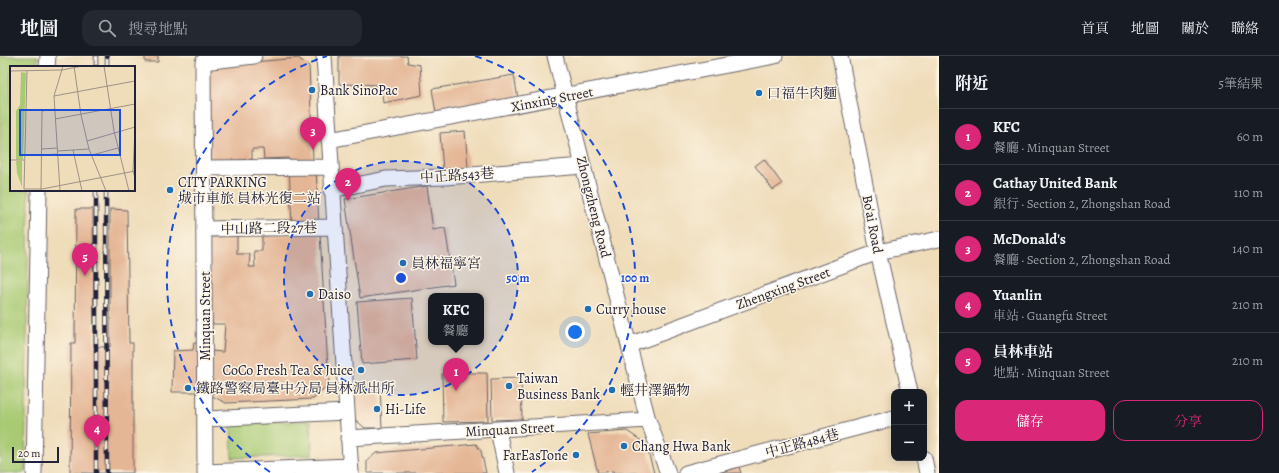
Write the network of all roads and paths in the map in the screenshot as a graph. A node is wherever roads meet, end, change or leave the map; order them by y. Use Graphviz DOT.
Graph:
graph roads {
  1 [pos="48,56"];
  2 [pos="254,56"];
  3 [pos="324,56"];
  4 [pos="556,56"];
  5 [pos="775,56"];
  6 [pos="840,56"];
  7 [pos="47,66"];
  8 [pos="565,97"];
  9 [pos="329,140"];
  10 [pos="583,166"];
  11 [pos="330,167"];
  12 [pos="204,168"];
  13 [pos="331,190"];
  14 [pos="39,191"];
  15 [pos="334,227"];
  16 [pos="204,229"];
  17 [pos="939,239"];
  18 [pos="878,252"];
  19 [pos="629,345"];
  20 [pos="909,389"];
  21 [pos="346,412"];
  22 [pos="206,419"];
  23 [pos="891,419"];
  24 [pos="648,420"];
  25 [pos="498,430"];
  26 [pos="348,438"];
  27 [pos="925,461"];
  28 [pos="351,470"];
  29 [pos="205,472"];
  30 [pos="34,473"];
  31 [pos="507,473"];
  32 [pos="668,473"];
  33 [pos="686,473"];
  34 [pos="927,473"];
  1 -- 7 [label="street"];
  2 -- 12 [label="street, Minquan Street"];
  3 -- 9 [label="street"];
  4 -- 8 [label="street, Zhongzheng Road"];
  5 -- 8 [label="street, Xinxing Street"];
  6 -- 18 [label="street, Bo'ai Road"];
  8 -- 9 [label="street, Xinxing Street"];
  8 -- 10 [label="street, Zhongzheng Road"];
  9 -- 11 [label="street"];
  10 -- 13 [label="street, 中正路543巷"];
  10 -- 19 [label="street, Zhongzheng Road"];
  11 -- 12 [label="street"];
  11 -- 13 [label="street"];
  12 -- 16 [label="street, Minquan Street"];
  13 -- 15 [label="street"];
  14 -- 30 [label="street"];
  15 -- 16 [label="street, 中山路二段27巷"];
  15 -- 21 [label="street"];
  16 -- 22 [label="street, Minquan Street"];
  17 -- 18 [label="street, Zhengxing Street"];
  18 -- 19 [label="street, Zhengxing Street"];
  18 -- 20 [label="street, Bo'ai Road"];
  19 -- 24 [label="street, Zhongzheng Road"];
  21 -- 22 [label="street"];
  21 -- 26 [label="street"];
  22 -- 29 [label="street, Minquan Street"];
  23 -- 33 [label="street, 中正路484巷"];
  24 -- 25 [label="street, Minquan Street"];
  24 -- 32 [label="street, Zhongzheng Road"];
  25 -- 26 [label="street, Minquan Street"];
  25 -- 31 [label="street"];
  26 -- 28 [label="street"];
  27 -- 34 [label="street"];
  28 -- 29 [label="street"];
}
